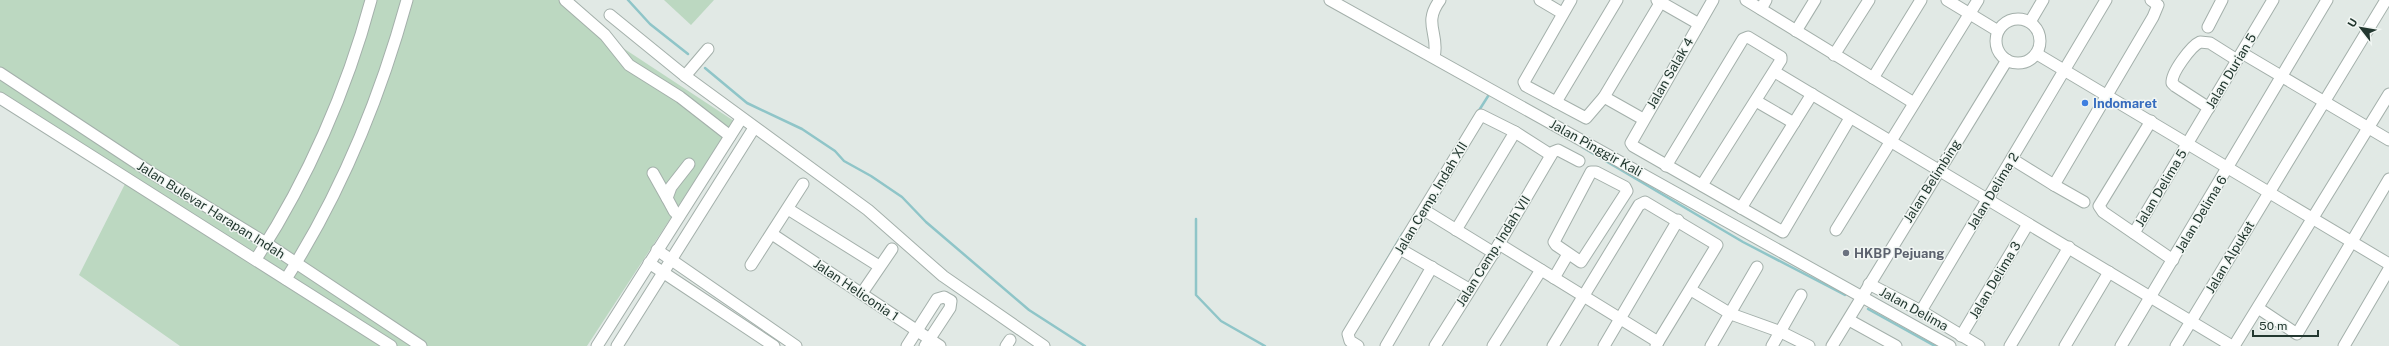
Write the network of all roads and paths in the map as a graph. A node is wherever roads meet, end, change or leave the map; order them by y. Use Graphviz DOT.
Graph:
graph roads {
  1 [pos="371,0"];
  2 [pos="407,0"];
  3 [pos="565,0"];
  4 [pos="1330,0"];
  5 [pos="1440,0"];
  6 [pos="1540,0"];
  7 [pos="1571,0"];
  8 [pos="1617,0"];
  9 [pos="1713,0"];
  10 [pos="1746,0"];
  11 [pos="1815,0"];
  12 [pos="1869,0"];
  13 [pos="1921,0"];
  14 [pos="1947,0"];
  15 [pos="1978,0"];
  16 [pos="2043,0"];
  17 [pos="2106,0"];
  18 [pos="2222,0"];
  19 [pos="2273,0"];
  20 [pos="2327,0"];
  21 [pos="2386,0"];
  22 [pos="1660,1"];
  23 [pos="2155,1"];
  24 [pos="1763,5"];
  25 [pos="1562,13"];
  26 [pos="1969,14"];
  27 [pos="610,15"];
  28 [pos="2030,22"];
  29 [pos="1699,24"];
  30 [pos="2208,27"];
  31 [pos="1796,31"];
  32 [pos="1998,31"];
  33 [pos="708,49"];
  34 [pos="2037,54"];
  35 [pos="1834,55"];
  36 [pos="1434,57"];
  37 [pos="2239,57"];
  38 [pos="2007,60"];
  39 [pos="2065,70"];
  40 [pos="1775,72"];
  41 [pos="0,73"];
  42 [pos="685,76"];
  43 [pos="2283,77"];
  44 [pos="1873,78"];
  45 [pos="1812,94"];
  46 [pos="2389,94"];
  47 [pos="2107,96"];
  48 [pos="1604,97"];
  49 [pos="0,98"];
  50 [pos="1756,101"];
  51 [pos="2324,101"];
  52 [pos="1556,102"];
  53 [pos="1914,103"];
  54 [pos="2209,108"];
  55 [pos="1850,118"];
  56 [pos="741,119"];
  57 [pos="1643,119"];
  58 [pos="2151,121"];
  59 [pos="1794,123"];
  60 [pos="2369,127"];
  61 [pos="754,128"];
  62 [pos="1515,132"];
  63 [pos="730,136"];
  64 [pos="2389,140"];
  65 [pos="1890,142"];
  66 [pos="2188,143"];
  67 [pos="1551,155"];
  68 [pos="2012,159"];
  69 [pos="1579,161"];
  70 [pos="689,164"];
  71 [pos="1666,166"];
  72 [pos="2228,169"];
  73 [pos="1938,171"];
  74 [pos="653,174"];
  75 [pos="2389,179"];
  76 [pos="803,184"];
  77 [pos="1702,185"];
  78 [pos="2054,185"];
  79 [pos="2269,193"];
  80 [pos="667,198"];
  81 [pos="1987,201"];
  82 [pos="2084,202"];
  83 [pos="1741,208"];
  84 [pos="788,209"];
  85 [pos="1424,210"];
  86 [pos="679,216"];
  87 [pos="2313,219"];
  88 [pos="1678,220"];
  89 [pos="2028,224"];
  90 [pos="1456,230"];
  91 [pos="1836,230"];
  92 [pos="2134,233"];
  93 [pos="772,234"];
  94 [pos="2352,242"];
  95 [pos="266,243"];
  96 [pos="2069,247"];
  97 [pos="892,249"];
  98 [pos="1400,249"];
  99 [pos="1496,249"];
  100 [pos="657,250"];
  101 [pos="1568,254"];
  102 [pos="256,259"];
  103 [pos="671,260"];
  104 [pos="2173,260"];
  105 [pos="296,263"];
  106 [pos="649,263"];
  107 [pos="2389,264"];
  108 [pos="751,265"];
  109 [pos="879,266"];
  110 [pos="1432,267"];
  111 [pos="1757,267"];
  112 [pos="2389,269"];
  113 [pos="1541,270"];
  114 [pos="2109,272"];
  115 [pos="663,273"];
  116 [pos="1554,278"];
  117 [pos="286,279"];
  118 [pos="1869,284"];
  119 [pos="1469,289"];
  120 [pos="1691,290"];
  121 [pos="862,293"];
  122 [pos="1801,295"];
  123 [pos="1584,296"];
  124 [pos="2150,298"];
  125 [pos="1855,307"];
  126 [pos="2258,308"];
  127 [pos="1922,311"];
  128 [pos="1731,314"];
  129 [pos="1621,318"];
  130 [pos="2191,322"];
  131 [pos="917,331"];
  132 [pos="1781,332"];
  133 [pos="1961,336"];
  134 [pos="927,343"];
  135 [pos="1657,344"];
  136 [pos="1894,345"];
  137 [pos="391,346"];
  138 [pos="421,346"];
  139 [pos="597,346"];
  140 [pos="617,346"];
  141 [pos="774,346"];
  142 [pos="796,346"];
  143 [pos="907,346"];
  144 [pos="940,346"];
  145 [pos="1044,346"];
  146 [pos="1358,346"];
  147 [pos="1386,346"];
  148 [pos="1435,346"];
  149 [pos="1493,346"];
  150 [pos="1553,346"];
  151 [pos="1604,346"];
  152 [pos="1711,346"];
  153 [pos="1772,346"];
  154 [pos="1809,346"];
  155 [pos="1832,346"];
  156 [pos="1950,346"];
  157 [pos="1979,346"];
  158 [pos="2010,346"];
  159 [pos="2065,346"];
  160 [pos="2121,346"];
  161 [pos="2176,346"];
  162 [pos="2233,346"];
  163 [pos="2344,346"];
  1 -- 95 [label="street"];
  2 -- 105 [label="street"];
  3 -- 63 [label="street"];
  4 -- 36 [label="street, Jalan Pinggir Kali"];
  5 -- 36 [label="street"];
  6 -- 25 [label="street"];
  7 -- 25 [label="street"];
  8 -- 52 [label="street"];
  9 -- 29 [label="street, Jalan Salak 4"];
  10 -- 24 [label="street"];
  11 -- 31 [label="street"];
  12 -- 35 [label="street"];
  13 -- 44 [label="street"];
  14 -- 26 [label="street"];
  15 -- 26 [label="street"];
  16 -- 28 [label="street"];
  17 -- 39 [label="street, Jalan Delima 2"];
  18 -- 30 [label="street"];
  19 -- 37 [label="street, Jalan Durian 5"];
  20 -- 43 [label="street, Jalan Delima 6"];
  21 -- 51 [label="street, Jalan Alpukat"];
  22 -- 29 [label="street"];
  22 -- 48 [label="street"];
  23 -- 47 [label="street"];
  24 -- 31 [label="street"];
  25 -- 52 [label="street"];
  26 -- 32 [label="street"];
  26 -- 53 [label="street"];
  27 -- 42 [label="street"];
  28 -- 32 [label="street"];
  28 -- 34 [label="street"];
  29 -- 57 [label="street, Jalan Salak 4"];
  31 -- 35 [label="street"];
  32 -- 38 [label="street"];
  33 -- 42 [label="street"];
  34 -- 38 [label="street"];
  34 -- 39 [label="street"];
  35 -- 44 [label="street"];
  36 -- 125 [label="street, Jalan Pinggir Kali"];
  37 -- 43 [label="street"];
  37 -- 54 [label="street, Jalan Durian 5"];
  37 -- 54 [label="street"];
  38 -- 73 [label="street, Jalan Belimbing"];
  39 -- 47 [label="street"];
  39 -- 68 [label="street, Jalan Delima 2"];
  40 -- 45 [label="street"];
  40 -- 50 [label="street"];
  40 -- 71 [label="street"];
  41 -- 95 [label="street, Jalan Bulevar Harapan Indah"];
  42 -- 56 [label="street"];
  43 -- 51 [label="street"];
  43 -- 72 [label="street, Jalan Delima 6"];
  44 -- 53 [label="street"];
  45 -- 55 [label="street"];
  45 -- 59 [label="street"];
  46 -- 60 [label="street"];
  47 -- 58 [label="street"];
  47 -- 78 [label="street"];
  48 -- 52 [label="street"];
  48 -- 57 [label="street"];
  49 -- 102 [label="street, Jalan Bulevar Harapan Indah"];
  50 -- 59 [label="street"];
  50 -- 77 [label="street"];
  51 -- 60 [label="street"];
  51 -- 79 [label="street, Jalan Alpukat"];
  53 -- 65 [label="street"];
  54 -- 66 [label="street, Jalan Durian 5"];
  55 -- 65 [label="street"];
  55 -- 83 [label="street"];
  56 -- 61 [label="street"];
  56 -- 63 [label="street"];
  57 -- 71 [label="street, Jalan Salak 4"];
  58 -- 66 [label="street"];
  58 -- 92 [label="street, Jalan Delima 6"];
  59 -- 83 [label="street"];
  60 -- 64 [label="street"];
  60 -- 87 [label="street"];
  61 -- 103 [label="street"];
  61 -- 145 [label="street"];
  62 -- 67 [label="street, Jalan Cemp. Indah XII"];
  62 -- 85 [label="street, Jalan Cemp. Indah XII"];
  62 -- 90 [label="street"];
  63 -- 86 [label="street"];
  65 -- 73 [label="street"];
  65 -- 91 [label="street"];
  66 -- 72 [label="street"];
  66 -- 92 [label="street, Jalan Delima 5"];
  67 -- 69 [label="street"];
  67 -- 99 [label="street, Jalan Cemp. Indah VII"];
  68 -- 78 [label="street"];
  68 -- 81 [label="street, Jalan Delima 2"];
  70 -- 80 [label="street"];
  71 -- 77 [label="street"];
  72 -- 79 [label="street"];
  72 -- 104 [label="street, Jalan Delima 6"];
  73 -- 81 [label="street"];
  73 -- 118 [label="street, Jalan Belimbing"];
  74 -- 80 [label="street"];
  75 -- 94 [label="street"];
  76 -- 84 [label="street"];
  77 -- 83 [label="street"];
  78 -- 82 [label="street"];
  79 -- 87 [label="street"];
  79 -- 130 [label="street, Jalan Alpukat"];
  80 -- 86 [label="street"];
  81 -- 89 [label="street"];
  81 -- 127 [label="street, Jalan Delima 2"];
  84 -- 93 [label="street"];
  84 -- 109 [label="street"];
  85 -- 90 [label="street"];
  85 -- 98 [label="street, Jalan Cemp. Indah XII"];
  86 -- 100 [label="street"];
  87 -- 94 [label="street"];
  87 -- 126 [label="street"];
  88 -- 120 [label="street"];
  88 -- 123 [label="street"];
  88 -- 129 [label="street"];
  89 -- 96 [label="street"];
  89 -- 133 [label="street, Jalan Delima 3"];
  90 -- 99 [label="street"];
  92 -- 104 [label="street, Jalan Delima 6"];
  93 -- 108 [label="street"];
  93 -- 121 [label="street, Jalan Heliconia 1"];
  94 -- 107 [label="street"];
  94 -- 126 [label="street"];
  95 -- 102 [label="street"];
  95 -- 105 [label="street, Jalan Bulevar Harapan Indah"];
  96 -- 114 [label="street"];
  96 -- 158 [label="street"];
  97 -- 109 [label="street"];
  98 -- 110 [label="street"];
  98 -- 146 [label="street, Jalan Cemp. Indah XII"];
  99 -- 113 [label="street"];
  99 -- 119 [label="street, Jalan Cemp. Indah VII"];
  100 -- 103 [label="street"];
  100 -- 106 [label="street"];
  101 -- 101 [label="street"];
  101 -- 116 [label="street"];
  102 -- 117 [label="street, Jalan Bulevar Harapan Indah"];
  103 -- 115 [label="street"];
  103 -- 142 [label="street"];
  104 -- 124 [label="street, Jalan Delima 6"];
  105 -- 117 [label="street"];
  105 -- 138 [label="street, Jalan Bulevar Harapan Indah"];
  106 -- 115 [label="street"];
  106 -- 139 [label="street"];
  109 -- 121 [label="street"];
  110 -- 119 [label="street"];
  110 -- 147 [label="street"];
  111 -- 128 [label="street"];
  112 -- 163 [label="street"];
  113 -- 116 [label="street"];
  113 -- 149 [label="street"];
  114 -- 124 [label="street"];
  114 -- 159 [label="street"];
  115 -- 140 [label="street"];
  115 -- 141 [label="street"];
  116 -- 123 [label="street"];
  117 -- 137 [label="street, Jalan Bulevar Harapan Indah"];
  118 -- 125 [label="street, Jalan Belimbing"];
  118 -- 127 [label="street, Jalan Delima"];
  119 -- 148 [label="street, Jalan Cemp. Indah VII"];
  120 -- 128 [label="street"];
  120 -- 135 [label="street"];
  121 -- 131 [label="street, Jalan Heliconia 1"];
  122 -- 132 [label="street"];
  123 -- 129 [label="street"];
  123 -- 150 [label="street"];
  124 -- 130 [label="street"];
  124 -- 160 [label="street, Jalan Delima 6"];
  125 -- 136 [label="street"];
  125 -- 155 [label="street, Jalan Belimbing"];
  125 -- 156 [label="street"];
  126 -- 162 [label="street"];
  127 -- 133 [label="street, Jalan Delima"];
  128 -- 132 [label="street"];
  128 -- 152 [label="street"];
  129 -- 135 [label="street"];
  129 -- 151 [label="street"];
  130 -- 161 [label="street, Jalan Alpukat"];
  130 -- 162 [label="street"];
  131 -- 134 [label="street, Jalan Heliconia 1"];
  131 -- 134 [label="street"];
  131 -- 143 [label="street"];
  132 -- 153 [label="street"];
  132 -- 154 [label="street"];
  133 -- 157 [label="street, Jalan Delima"];
  134 -- 144 [label="street, Jalan Heliconia 1"];
}
